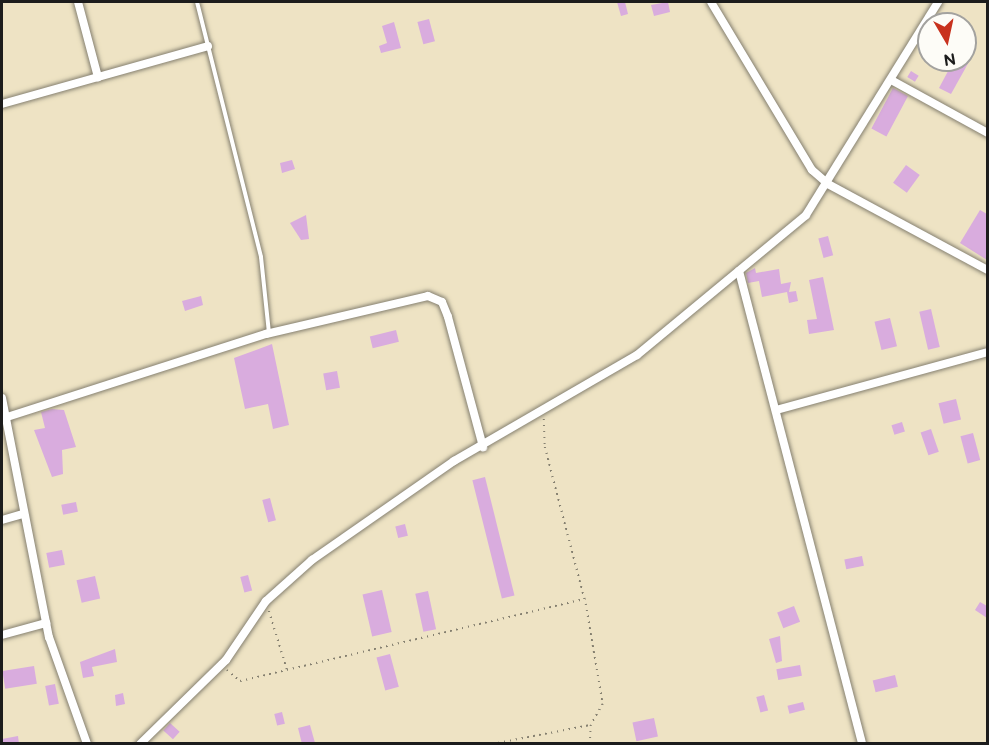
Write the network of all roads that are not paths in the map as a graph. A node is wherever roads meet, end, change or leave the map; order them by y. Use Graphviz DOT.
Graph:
graph roads {
  1 [pos="78,2"];
  2 [pos="197,2"];
  3 [pos="711,2"];
  4 [pos="939,2"];
  5 [pos="208,46"];
  6 [pos="98,77"];
  7 [pos="891,80"];
  8 [pos="2,104"];
  9 [pos="987,134"];
  10 [pos="828,184"];
  11 [pos="987,270"];
  12 [pos="739,271"];
  13 [pos="269,333"];
  14 [pos="987,352"];
  15 [pos="2,398"];
  16 [pos="776,410"];
  17 [pos="7,417"];
  18 [pos="483,447"];
  19 [pos="23,514"];
  20 [pos="2,520"];
  21 [pos="46,623"];
  22 [pos="2,635"];
  23 [pos="87,744"];
  24 [pos="140,744"];
  25 [pos="862,744"];
  1 -- 6 [label="street"];
  2 -- 5 [label="lane"];
  3 -- 10 [label="street"];
  4 -- 7 [label="street"];
  5 -- 6 [label="street"];
  5 -- 13 [label="lane"];
  6 -- 8 [label="street"];
  7 -- 9 [label="street"];
  7 -- 10 [label="street"];
  10 -- 11 [label="street"];
  10 -- 12 [label="street"];
  12 -- 16 [label="street"];
  12 -- 18 [label="street"];
  13 -- 17 [label="street"];
  13 -- 18 [label="street"];
  14 -- 16 [label="street"];
  15 -- 17 [label="street"];
  16 -- 25 [label="street"];
  17 -- 19 [label="street"];
  18 -- 24 [label="street"];
  19 -- 20 [label="street"];
  19 -- 21 [label="street"];
  21 -- 22 [label="street"];
  21 -- 23 [label="street"];
}
